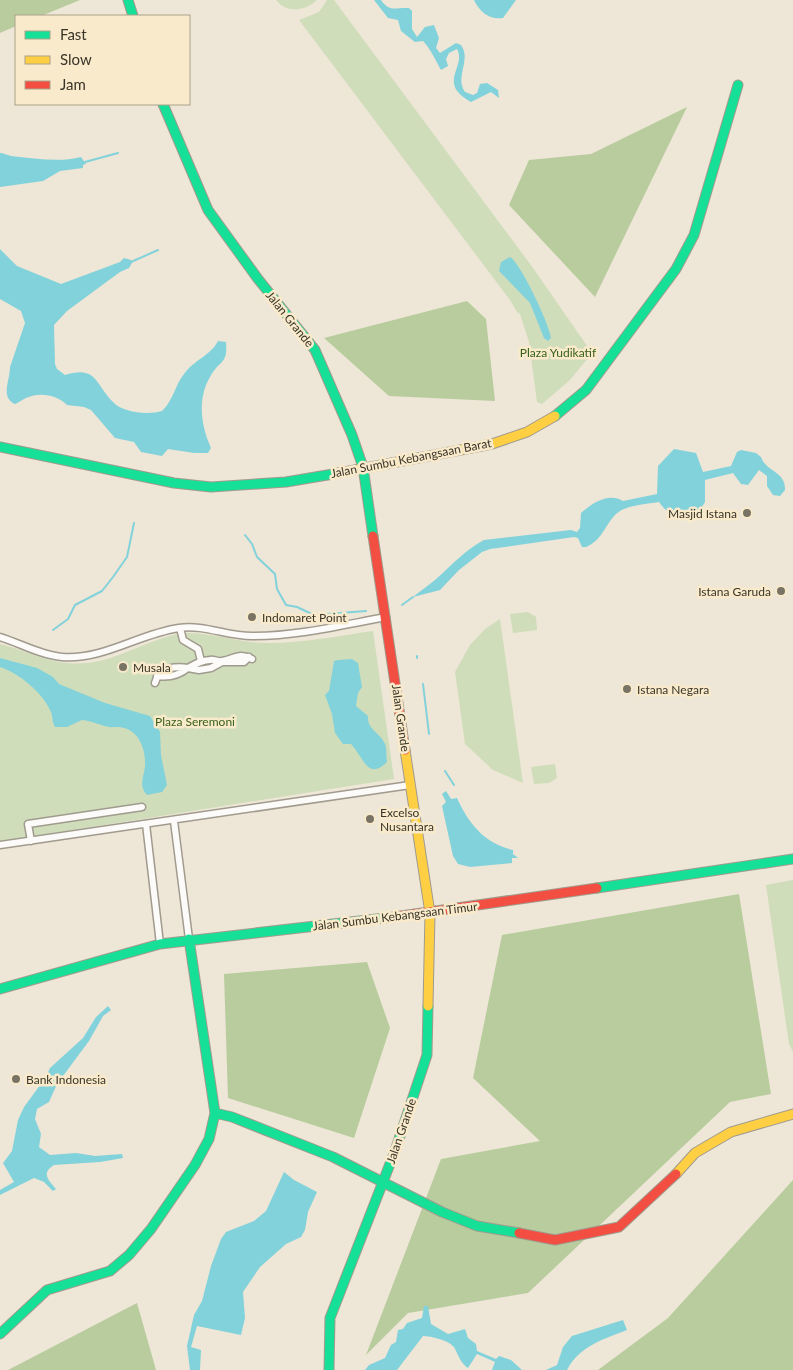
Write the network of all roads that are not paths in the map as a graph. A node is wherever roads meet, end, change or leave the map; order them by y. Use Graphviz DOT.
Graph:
graph roads {
  1 [pos="128,0"];
  2 [pos="133,15"];
  3 [pos="738,85"];
  4 [pos="163,105"];
  5 [pos="0,447"];
  6 [pos="363,468"];
  7 [pos="386,617"];
  8 [pos="180,628"];
  9 [pos="0,637"];
  10 [pos="250,658"];
  11 [pos="201,661"];
  12 [pos="222,662"];
  13 [pos="188,668"];
  14 [pos="156,680"];
  15 [pos="410,785"];
  16 [pos="142,807"];
  17 [pos="174,821"];
  18 [pos="146,824"];
  19 [pos="31,841"];
  20 [pos="0,845"];
  21 [pos="793,859"];
  22 [pos="430,913"];
  23 [pos="189,939"];
  24 [pos="160,944"];
  25 [pos="0,989"];
  26 [pos="215,1114"];
  27 [pos="793,1114"];
  28 [pos="382,1182"];
  29 [pos="0,1334"];
  30 [pos="329,1366"];
  1 -- 2 [label="street"];
  3 -- 6 [label="street, Jalan Sumbu Kebangsaan Barat"];
  4 -- 6 [label="street, Jalan Grande"];
  5 -- 6 [label="street, Jalan Sumbu Kebangsaan Barat"];
  6 -- 7 [label="street, Jalan Grande"];
  7 -- 8 [label="street"];
  7 -- 15 [label="street, Jalan Grande"];
  8 -- 9 [label="street"];
  8 -- 11 [label="street"];
  10 -- 12 [label="street"];
  11 -- 12 [label="street"];
  11 -- 13 [label="street"];
  12 -- 13 [label="street"];
  13 -- 14 [label="street"];
  15 -- 17 [label="street"];
  15 -- 22 [label="street, Jalan Grande"];
  16 -- 19 [label="street"];
  17 -- 18 [label="street"];
  17 -- 23 [label="street"];
  18 -- 19 [label="street"];
  18 -- 24 [label="street"];
  19 -- 20 [label="street"];
  21 -- 22 [label="street, Jalan Sumbu Kebangsaan Timur"];
  22 -- 23 [label="street, Jalan Sumbu Kebangsaan Timur"];
  22 -- 28 [label="street, Jalan Grande"];
  23 -- 24 [label="street, Jalan Sumbu Kebangsaan Timur"];
  23 -- 26 [label="street"];
  24 -- 25 [label="street, Jalan Sumbu Kebangsaan Timur"];
  26 -- 28 [label="street"];
  26 -- 29 [label="street"];
  27 -- 28 [label="street"];
  28 -- 30 [label="street, Jalan Grande"];
}
